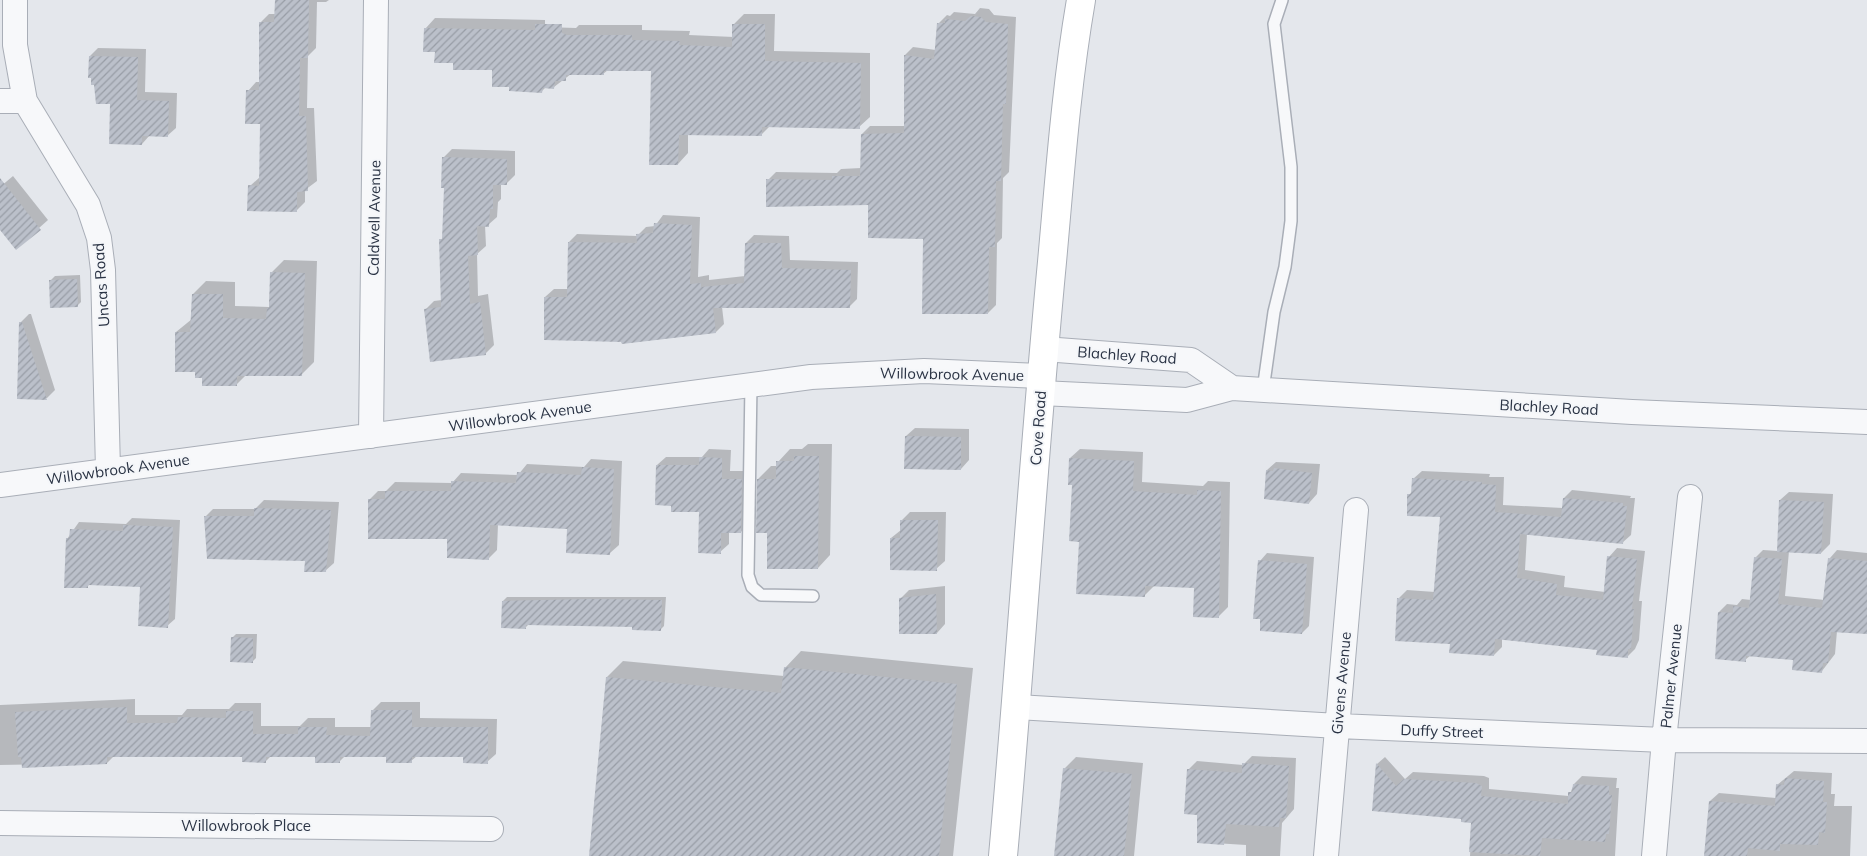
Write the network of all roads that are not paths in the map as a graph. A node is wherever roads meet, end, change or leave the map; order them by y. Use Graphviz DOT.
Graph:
graph roads {
  1 [pos="16,0"];
  2 [pos="376,0"];
  3 [pos="1081,0"];
  4 [pos="1282,0"];
  5 [pos="0,101"];
  6 [pos="25,101"];
  7 [pos="1044,349"];
  8 [pos="751,384"];
  9 [pos="1041,384"];
  10 [pos="1232,388"];
  11 [pos="1263,390"];
  12 [pos="1867,422"];
  13 [pos="371,436"];
  14 [pos="108,470"];
  15 [pos="0,485"];
  16 [pos="1690,497"];
  17 [pos="1356,510"];
  18 [pos="813,596"];
  19 [pos="1017,707"];
  20 [pos="1338,726"];
  21 [pos="1664,740"];
  22 [pos="1867,741"];
  23 [pos="0,823"];
  24 [pos="492,829"];
  25 [pos="1003,856"];
  26 [pos="1326,856"];
  27 [pos="1654,856"];
  1 -- 6 [label="street, Uncas Road"];
  2 -- 13 [label="street, Caldwell Avenue"];
  3 -- 7 [label="main road, Cove Road"];
  4 -- 11 [label="lane"];
  5 -- 6 [label="street"];
  6 -- 14 [label="street, Uncas Road"];
  7 -- 9 [label="main road, Cove Road"];
  7 -- 10 [label="street, Blachley Road"];
  8 -- 9 [label="street, Willowbrook Avenue"];
  8 -- 13 [label="street, Willowbrook Avenue"];
  8 -- 18 [label="lane"];
  9 -- 10 [label="street, Blachley Road"];
  9 -- 19 [label="main road, Cove Road"];
  10 -- 11 [label="street, Blachley Road"];
  11 -- 12 [label="street, Blachley Road"];
  13 -- 14 [label="street, Willowbrook Avenue"];
  14 -- 15 [label="street, Willowbrook Avenue"];
  16 -- 21 [label="street, Palmer Avenue"];
  17 -- 20 [label="street, Givens Avenue"];
  19 -- 20 [label="street, Duffy Street"];
  19 -- 25 [label="main road, Cove Road"];
  20 -- 21 [label="street, Duffy Street"];
  20 -- 26 [label="street, Givens Avenue"];
  21 -- 22 [label="street, Duffy Street"];
  21 -- 27 [label="street, Palmer Avenue"];
  23 -- 24 [label="street, Willowbrook Place"];
}
